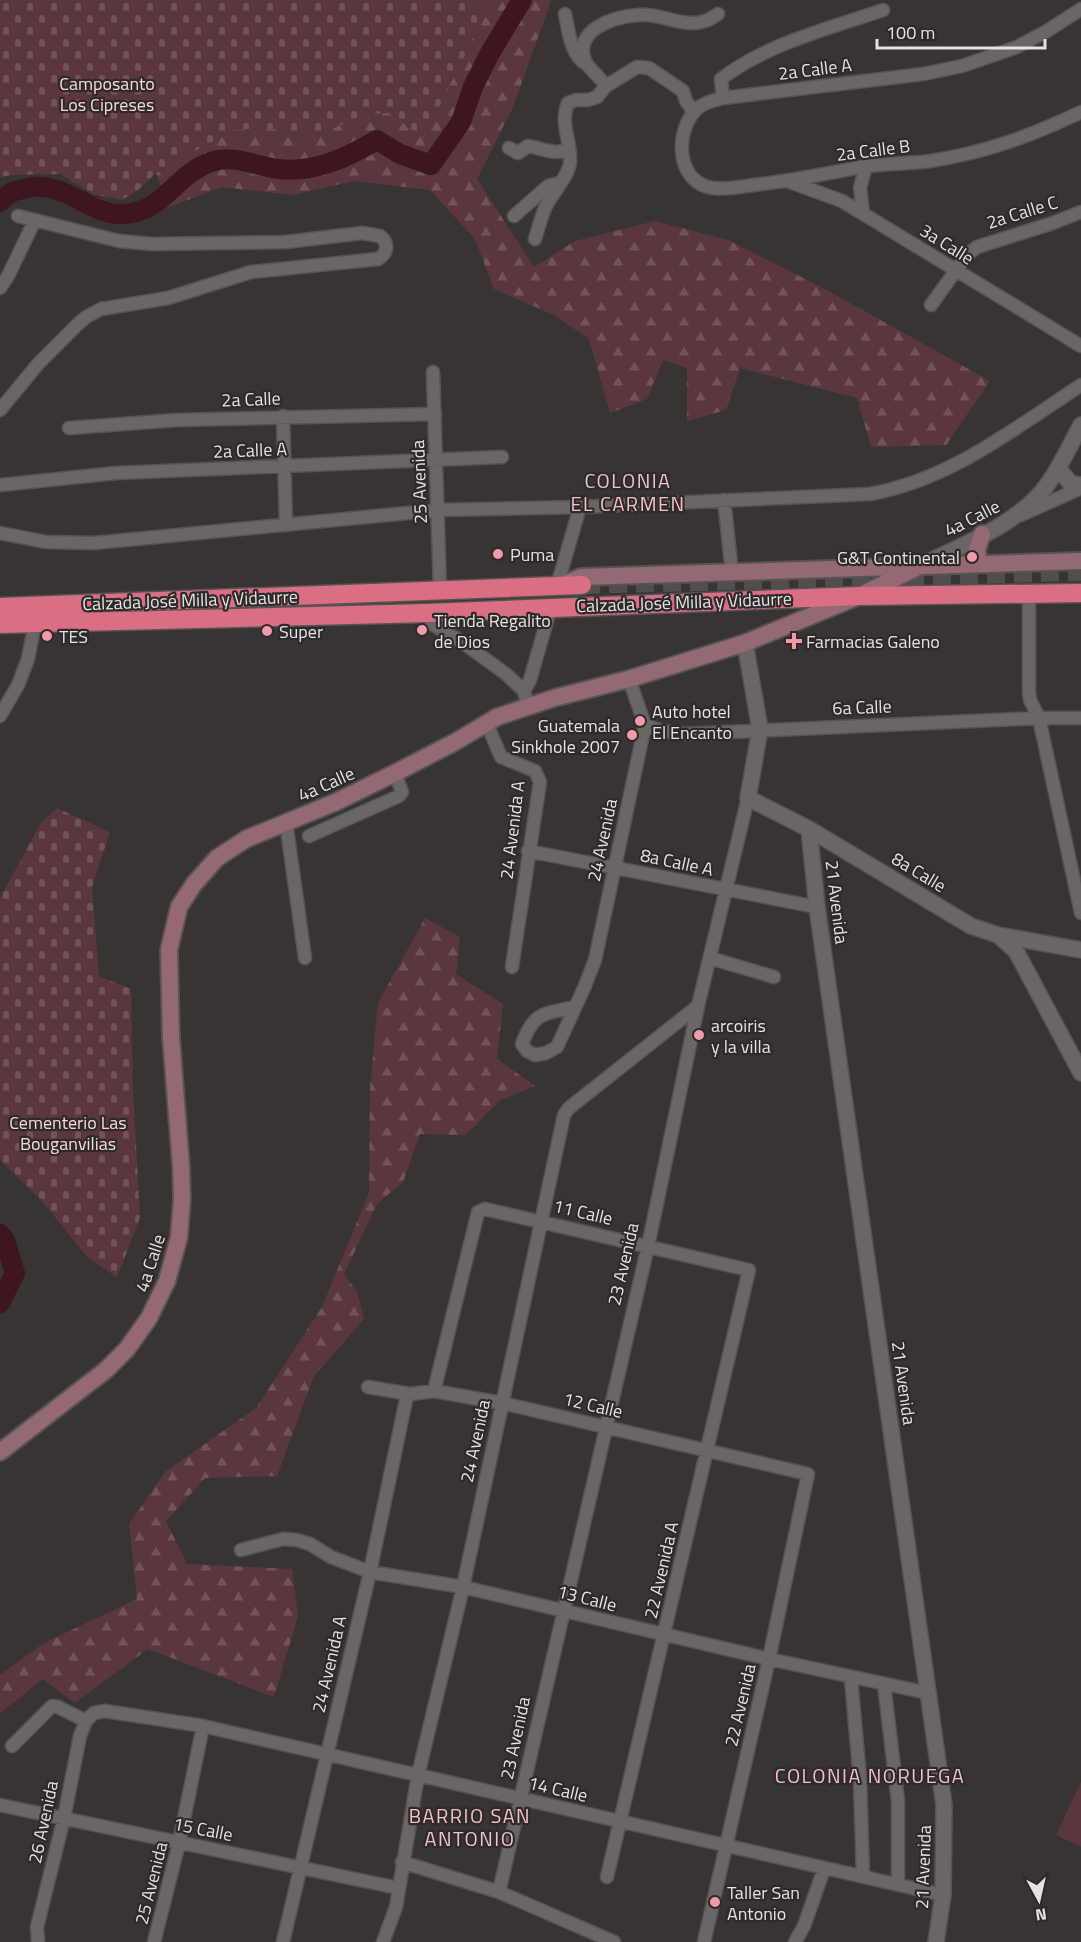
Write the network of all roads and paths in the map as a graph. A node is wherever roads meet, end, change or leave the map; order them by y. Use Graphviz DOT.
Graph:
graph roads {
  1 [pos="1081,9"];
  2 [pos="883,10"];
  3 [pos="565,14"];
  4 [pos="718,14"];
  5 [pos="586,65"];
  6 [pos="606,86"];
  7 [pos="723,98"];
  8 [pos="694,112"];
  9 [pos="1081,112"];
  10 [pos="509,148"];
  11 [pos="568,149"];
  12 [pos="866,166"];
  13 [pos="789,182"];
  14 [pos="560,183"];
  15 [pos="1081,212"];
  16 [pos="863,213"];
  17 [pos="18,216"];
  18 [pos="514,216"];
  19 [pos="35,220"];
  20 [pos="535,239"];
  21 [pos="956,271"];
  22 [pos="0,288"];
  23 [pos="931,305"];
  24 [pos="1081,346"];
  25 [pos="433,372"];
  26 [pos="1081,385"];
  27 [pos="0,410"];
  28 [pos="435,414"];
  29 [pos="283,416"];
  30 [pos="1081,424"];
  31 [pos="69,428"];
  32 [pos="502,457"];
  33 [pos="435,460"];
  34 [pos="284,467"];
  35 [pos="1058,468"];
  36 [pos="0,484"];
  37 [pos="1081,486"];
  38 [pos="724,500"];
  39 [pos="580,507"];
  40 [pos="439,510"];
  41 [pos="1009,520"];
  42 [pos="286,525"];
  43 [pos="0,533"];
  44 [pos="982,534"];
  45 [pos="1081,561"];
  46 [pos="980,564"];
  47 [pos="920,566"];
  48 [pos="732,572"];
  49 [pos="582,585"];
  50 [pos="559,586"];
  51 [pos="440,590"];
  52 [pos="1081,593"];
  53 [pos="1029,594"];
  54 [pos="860,596"];
  55 [pos="0,607"];
  56 [pos="551,607"];
  57 [pos="428,613"];
  58 [pos="35,623"];
  59 [pos="0,624"];
  60 [pos="745,643"];
  61 [pos="629,679"];
  62 [pos="526,698"];
  63 [pos="0,716"];
  64 [pos="1039,718"];
  65 [pos="1081,718"];
  66 [pos="487,723"];
  67 [pos="645,725"];
  68 [pos="760,729"];
  69 [pos="396,773"];
  70 [pos="748,798"];
  71 [pos="286,822"];
  72 [pos="809,829"];
  73 [pos="309,836"];
  74 [pos="528,851"];
  75 [pos="615,867"];
  76 [pos="725,891"];
  77 [pos="817,907"];
  78 [pos="1081,913"];
  79 [pos="998,935"];
  80 [pos="1081,950"];
  81 [pos="305,958"];
  82 [pos="710,958"];
  83 [pos="512,967"];
  84 [pos="774,977"];
  85 [pos="698,1006"];
  86 [pos="575,1007"];
  87 [pos="1081,1073"];
  88 [pos="542,1221"];
  89 [pos="648,1246"];
  90 [pos="749,1270"];
  91 [pos="368,1387"];
  92 [pos="434,1391"];
  93 [pos="410,1394"];
  94 [pos="502,1403"];
  95 [pos="606,1426"];
  96 [pos="707,1450"];
  97 [pos="0,1452"];
  98 [pos="808,1474"];
  99 [pos="241,1550"];
  100 [pos="370,1572"];
  101 [pos="463,1587"];
  102 [pos="562,1611"];
  103 [pos="664,1635"];
  104 [pos="769,1659"];
  105 [pos="851,1678"];
  106 [pos="884,1684"];
  107 [pos="928,1693"];
  108 [pos="90,1717"];
  109 [pos="203,1726"];
  110 [pos="12,1746"];
  111 [pos="326,1755"];
  112 [pos="418,1775"];
  113 [pos="522,1799"];
  114 [pos="0,1805"];
  115 [pos="64,1818"];
  116 [pos="621,1821"];
  117 [pos="179,1843"];
  118 [pos="726,1845"];
  119 [pos="402,1862"];
  120 [pos="300,1867"];
  121 [pos="824,1869"];
  122 [pos="863,1876"];
  123 [pos="608,1877"];
  124 [pos="898,1884"];
  125 [pos="398,1888"];
  126 [pos="499,1892"];
  127 [pos="943,1895"];
  128 [pos="38,1942"];
  129 [pos="154,1942"];
  130 [pos="283,1942"];
  131 [pos="383,1942"];
  132 [pos="614,1942"];
  133 [pos="704,1942"];
  134 [pos="795,1942"];
  135 [pos="936,1942"];
  1 -- 7 [label="street, 2a Calle A"];
  2 -- 7 [label="street"];
  3 -- 5 [label="street"];
  4 -- 5 [label="street"];
  5 -- 6 [label="street"];
  6 -- 8 [label="street"];
  6 -- 11 [label="street"];
  7 -- 8 [label="street, 2a Calle A"];
  8 -- 13 [label="street, 2a Calle B"];
  9 -- 12 [label="street, 2a Calle B"];
  10 -- 11 [label="street"];
  11 -- 14 [label="street"];
  12 -- 13 [label="street, 2a Calle B"];
  12 -- 16 [label="street"];
  13 -- 16 [label="street, 3a Calle"];
  14 -- 18 [label="street"];
  14 -- 20 [label="street"];
  15 -- 21 [label="street, 2a Calle C"];
  16 -- 21 [label="street, 3a Calle"];
  17 -- 19 [label="street"];
  19 -- 22 [label="street"];
  19 -- 27 [label="street"];
  21 -- 23 [label="street, 2a Calle C"];
  21 -- 24 [label="street, 3a Calle"];
  25 -- 28 [label="street, 25 Avenida"];
  26 -- 38 [label="street"];
  28 -- 29 [label="street, 2a Calle"];
  28 -- 33 [label="street, 25 Avenida"];
  29 -- 31 [label="street, 2a Calle"];
  29 -- 34 [label="street"];
  30 -- 35 [label="street"];
  32 -- 33 [label="street, 2a Calle A"];
  33 -- 34 [label="street, 2a Calle A"];
  33 -- 40 [label="street, 25 Avenida"];
  34 -- 36 [label="street, 2a Calle A"];
  34 -- 42 [label="street"];
  35 -- 37 [label="street"];
  35 -- 41 [label="street"];
  37 -- 41 [label="street, 4a Calle"];
  38 -- 39 [label="street"];
  38 -- 48 [label="street"];
  39 -- 40 [label="street"];
  39 -- 50 [label="street"];
  40 -- 42 [label="street"];
  40 -- 51 [label="street, 25 Avenida"];
  41 -- 44 [label="street, 4a Calle"];
  42 -- 43 [label="street"];
  44 -- 46 [label="main road"];
  44 -- 47 [label="street, 4a Calle"];
  45 -- 46 [label="main road, Calzada José Milla y Vidaurre"];
  46 -- 47 [label="main road, Calzada José Milla y Vidaurre"];
  47 -- 48 [label="main road, Calzada José Milla y Vidaurre"];
  47 -- 54 [label="main road, 4a Calle"];
  48 -- 50 [label="main road, Calzada José Milla y Vidaurre"];
  49 -- 50 [label="highway, Calzada José Milla y Vidaurre"];
  50 -- 51 [label="highway, Calzada José Milla y Vidaurre"];
  51 -- 55 [label="highway, Calzada José Milla y Vidaurre"];
  52 -- 53 [label="highway, Calzada José Milla y Vidaurre"];
  53 -- 54 [label="highway, Calzada José Milla y Vidaurre"];
  53 -- 64 [label="street"];
  54 -- 56 [label="highway, Calzada José Milla y Vidaurre"];
  54 -- 60 [label="main road, 4a Calle"];
  56 -- 57 [label="highway, Calzada José Milla y Vidaurre"];
  56 -- 62 [label="street"];
  57 -- 58 [label="highway, Calzada José Milla y Vidaurre"];
  57 -- 62 [label="street"];
  58 -- 59 [label="highway, Calzada José Milla y Vidaurre"];
  58 -- 63 [label="street"];
  60 -- 61 [label="main road, 4a Calle"];
  60 -- 68 [label="street, 23 Avenida"];
  61 -- 62 [label="main road, 4a Calle"];
  61 -- 67 [label="street"];
  62 -- 66 [label="main road, 4a Calle"];
  64 -- 65 [label="street, 6a Calle"];
  64 -- 68 [label="street, 6a Calle"];
  64 -- 78 [label="street"];
  66 -- 69 [label="main road, 4a Calle"];
  66 -- 74 [label="street, 24 Avenida A"];
  67 -- 68 [label="street, 6a Calle"];
  67 -- 75 [label="street, 24 Avenida"];
  68 -- 70 [label="street, 23 Avenida"];
  69 -- 71 [label="main road, 4a Calle"];
  69 -- 73 [label="street"];
  70 -- 72 [label="street, 8a Calle"];
  70 -- 76 [label="street, 23 Avenida"];
  71 -- 81 [label="street"];
  71 -- 97 [label="main road, 4a Calle"];
  72 -- 77 [label="street, 21 Avenida"];
  72 -- 79 [label="street, 8a Calle"];
  74 -- 75 [label="street, 8a Calle A"];
  74 -- 83 [label="street, 24 Avenida A"];
  75 -- 76 [label="street, 8a Calle A"];
  75 -- 86 [label="street, 24 Avenida"];
  76 -- 77 [label="street, 8a Calle A"];
  76 -- 82 [label="street, 23 Avenida"];
  77 -- 107 [label="street, 21 Avenida"];
  79 -- 80 [label="street, 8a Calle"];
  79 -- 87 [label="street"];
  82 -- 84 [label="street"];
  82 -- 85 [label="street, 23 Avenida"];
  85 -- 88 [label="street, 24 Avenida"];
  85 -- 89 [label="street, 23 Avenida"];
  86 -- 86 [label="street, 24 Avenida"];
  88 -- 89 [label="street, 11 Calle"];
  88 -- 92 [label="street, 11 Calle"];
  88 -- 94 [label="street, 24 Avenida"];
  89 -- 90 [label="street, 11 Calle"];
  89 -- 95 [label="street, 23 Avenida"];
  90 -- 96 [label="street, 22 Avenida A"];
  91 -- 93 [label="street, 12 Calle"];
  92 -- 93 [label="street, 12 Calle"];
  92 -- 94 [label="street, 12 Calle"];
  93 -- 100 [label="street, 24 Avenida A"];
  94 -- 95 [label="street, 12 Calle"];
  94 -- 101 [label="street, 24 Avenida"];
  95 -- 96 [label="street, 12 Calle"];
  95 -- 102 [label="street, 23 Avenida"];
  96 -- 98 [label="street, 12 Calle"];
  96 -- 103 [label="street, 22 Avenida A"];
  98 -- 104 [label="street, 22 Avenida"];
  99 -- 100 [label="street, 13 Calle"];
  100 -- 101 [label="street, 13 Calle"];
  100 -- 111 [label="street, 24 Avenida A"];
  101 -- 102 [label="street, 13 Calle"];
  101 -- 112 [label="street, 24 Avenida"];
  102 -- 103 [label="street, 13 Calle"];
  102 -- 113 [label="street, 23 Avenida"];
  103 -- 104 [label="street, 13 Calle"];
  103 -- 116 [label="street, 22 Avenida A"];
  104 -- 105 [label="street, 13 Calle"];
  104 -- 118 [label="street, 22 Avenida"];
  105 -- 106 [label="street, 13 Calle"];
  105 -- 122 [label="street"];
  106 -- 107 [label="street, 13 Calle"];
  106 -- 124 [label="street"];
  107 -- 127 [label="street, 21 Avenida"];
  108 -- 109 [label="street, 14 Calle"];
  108 -- 110 [label="street"];
  108 -- 115 [label="street, 26 Avenida"];
  109 -- 111 [label="street, 14 Calle"];
  109 -- 117 [label="street, 25 Avenida"];
  111 -- 112 [label="street, 14 Calle"];
  111 -- 120 [label="street, 24 Avenida A"];
  112 -- 113 [label="street, 14 Calle"];
  112 -- 119 [label="street, 24 Avenida"];
  113 -- 116 [label="street, 14 Calle"];
  113 -- 126 [label="street, 23 Avenida"];
  114 -- 115 [label="street, 15 Calle"];
  115 -- 117 [label="street, 15 Calle"];
  115 -- 128 [label="street, 26 Avenida"];
  116 -- 118 [label="street, 14 Calle"];
  116 -- 123 [label="street, 22 Avenida A"];
  117 -- 120 [label="street, 15 Calle"];
  117 -- 129 [label="street, 25 Avenida"];
  118 -- 121 [label="street, 14 Calle"];
  118 -- 133 [label="street, 22 Avenida"];
  119 -- 125 [label="street, 24 Avenida"];
  119 -- 126 [label="street"];
  120 -- 125 [label="street, 15 Calle"];
  120 -- 130 [label="street, 24 Avenida A"];
  121 -- 122 [label="street, 14 Calle"];
  121 -- 134 [label="street"];
  122 -- 124 [label="street, 14 Calle"];
  124 -- 127 [label="street, 14 Calle"];
  125 -- 131 [label="street, 24 Avenida"];
  126 -- 132 [label="street"];
  127 -- 135 [label="street, 21 Avenida"];
}
